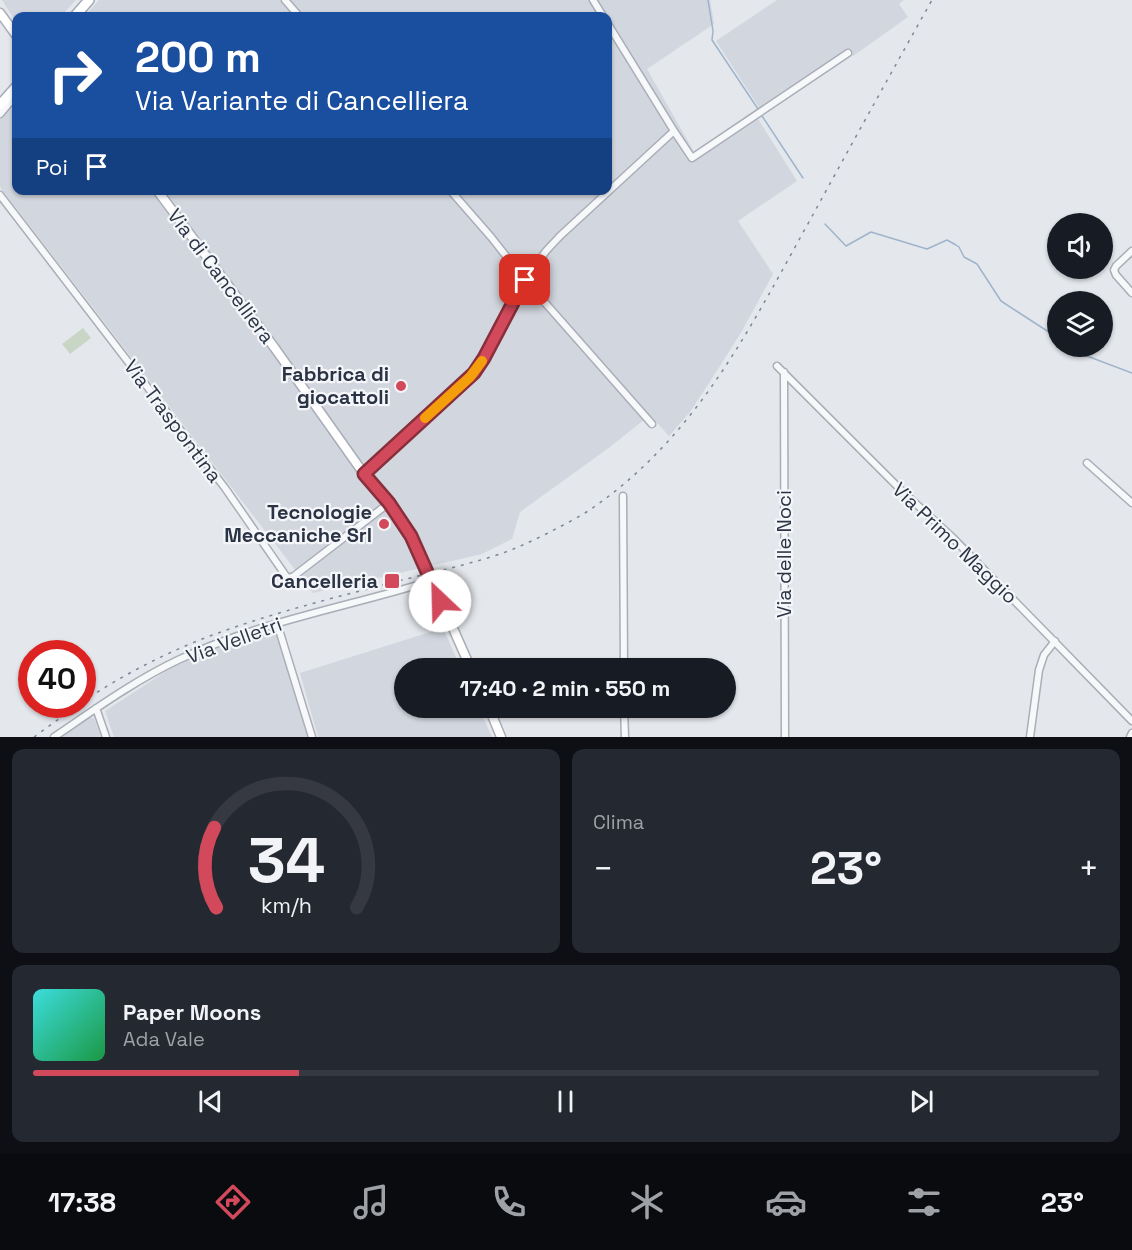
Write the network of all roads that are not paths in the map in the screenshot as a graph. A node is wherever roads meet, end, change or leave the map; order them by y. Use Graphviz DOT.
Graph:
graph roads {
  1 [pos="84,0"];
  2 [pos="89,0"];
  3 [pos="285,0"];
  4 [pos="74,12"];
  5 [pos="78,12"];
  6 [pos="296,12"];
  7 [pos="0,13"];
  8 [pos="12,30"];
  9 [pos="612,30"];
  10 [pos="848,53"];
  11 [pos="12,92"];
  12 [pos="12,100"];
  13 [pos="0,105"];
  14 [pos="0,114"];
  15 [pos="674,131"];
  16 [pos="612,188"];
  17 [pos="0,195"];
  18 [pos="161,195"];
  19 [pos="454,195"];
  20 [pos="605,195"];
  21 [pos="1132,251"];
  22 [pos="525,280"];
  23 [pos="1132,293"];
  24 [pos="777,366"];
  25 [pos="784,372"];
  26 [pos="652,424"];
  27 [pos="1087,463"];
  28 [pos="364,474"];
  29 [pos="623,496"];
  30 [pos="389,503"];
  31 [pos="1132,503"];
  32 [pos="431,581"];
  33 [pos="277,623"];
  34 [pos="1055,641"];
  35 [pos="466,658"];
  36 [pos="624,658"];
  37 [pos="96,708"];
  38 [pos="82,718"];
  39 [pos="493,718"];
  40 [pos="624,718"];
  41 [pos="1132,721"];
  42 [pos="1132,733"];
  43 [pos="54,737"];
  44 [pos="106,737"];
  45 [pos="312,737"];
  46 [pos="501,737"];
  47 [pos="625,737"];
  48 [pos="785,737"];
  49 [pos="1030,737"];
  50 [pos="1130,737"];
  1 -- 4 [label="main road"];
  2 -- 5 [label="main road"];
  3 -- 6 [label="street"];
  7 -- 8 [label="street"];
  9 -- 15 [label="street"];
  10 -- 15 [label="street"];
  11 -- 13 [label="main road"];
  12 -- 14 [label="street"];
  15 -- 16 [label="street"];
  17 -- 30 [label="street, Via Traspontina"];
  18 -- 28 [label="street, Via di Cancelliera"];
  19 -- 22 [label="street"];
  20 -- 22 [label="street"];
  21 -- 23 [label="street"];
  22 -- 26 [label="street"];
  22 -- 28 [label="street"];
  24 -- 25 [label="street, Via Primo Maggio"];
  25 -- 34 [label="street, Via Primo Maggio"];
  25 -- 48 [label="street, Via delle Noci"];
  27 -- 31 [label="street"];
  28 -- 30 [label="street, Via di Cancelliera"];
  29 -- 36 [label="street"];
  30 -- 32 [label="street, Via di Cancelliera"];
  32 -- 33 [label="street, Via Velletri"];
  32 -- 35 [label="street, Via di Cancelliera"];
  33 -- 37 [label="street, Via Velletri"];
  33 -- 45 [label="street"];
  34 -- 41 [label="street, Via Primo Maggio"];
  34 -- 49 [label="street"];
  37 -- 44 [label="street"];
  38 -- 43 [label="street, Via Velletri"];
  39 -- 46 [label="street"];
  40 -- 47 [label="street"];
  42 -- 50 [label="street"];
}
